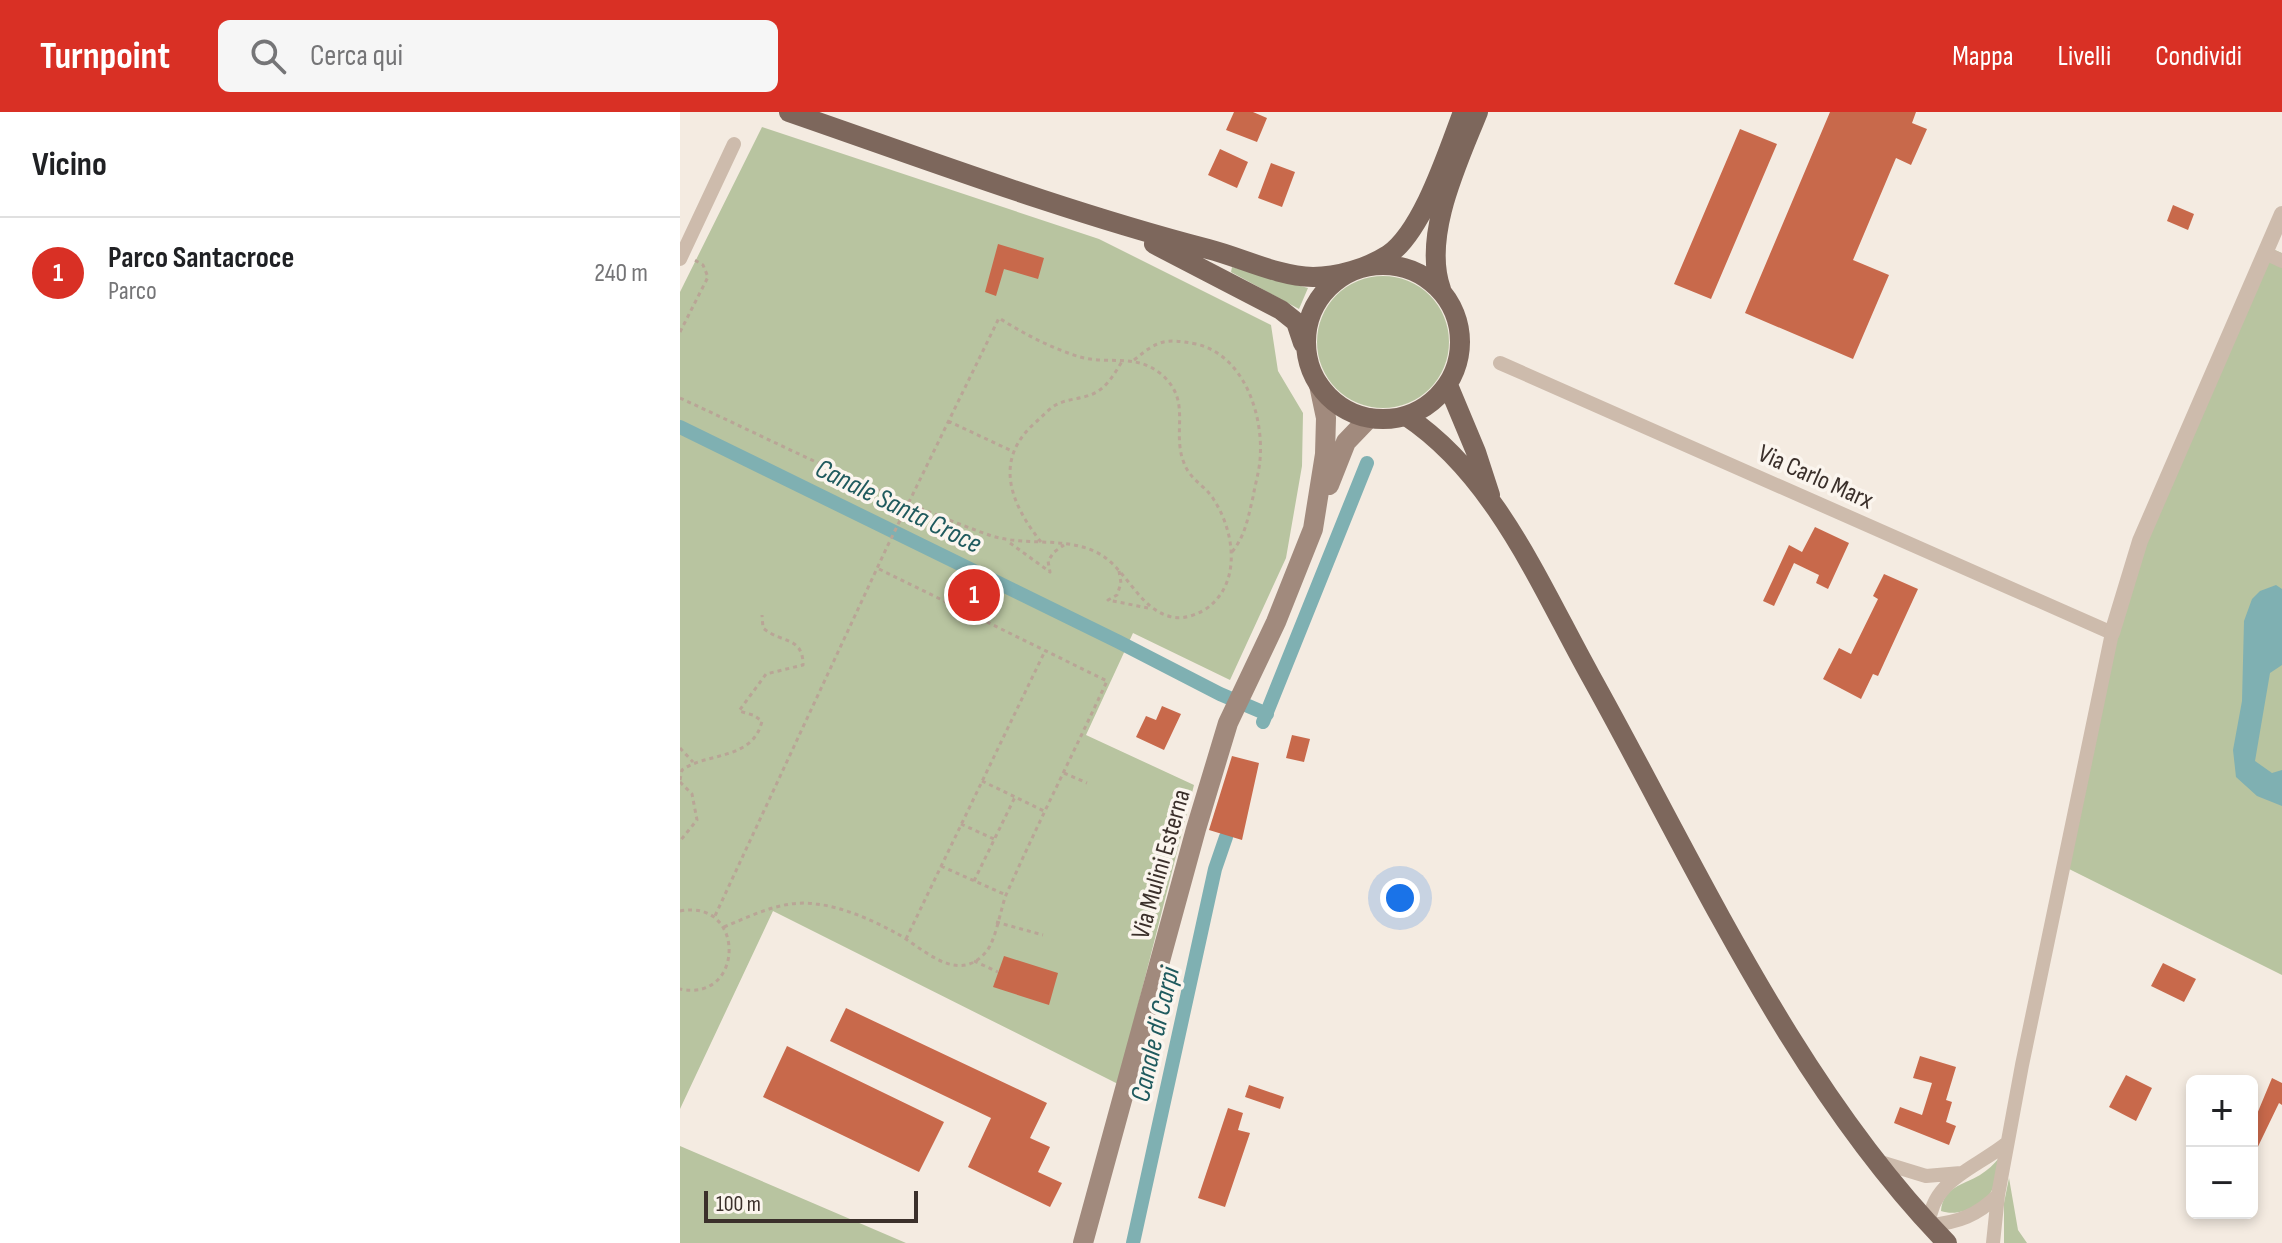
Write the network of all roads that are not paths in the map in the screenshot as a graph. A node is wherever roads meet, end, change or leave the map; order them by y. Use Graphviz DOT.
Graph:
graph roads {
  1 [pos="789,112"];
  2 [pos="1463,112"];
  3 [pos="1478,112"];
  4 [pos="734,144"];
  5 [pos="2282,214"];
  6 [pos="1119,226"];
  7 [pos="2265,253"];
  8 [pos="685,258"];
  9 [pos="2282,261"];
  10 [pos="1351,271"];
  11 [pos="1443,293"];
  12 [pos="1306,354"];
  13 [pos="1500,363"];
  14 [pos="1319,385"];
  15 [pos="1448,385"];
  16 [pos="1406,416"];
  17 [pos="1369,418"];
  18 [pos="1492,502"];
  19 [pos="1317,510"];
  20 [pos="2112,633"];
  21 [pos="2007,1143"];
  22 [pos="1875,1160"];
  23 [pos="1966,1173"];
  24 [pos="1998,1195"];
  25 [pos="1929,1225"];
  26 [pos="1083,1243"];
  27 [pos="1947,1243"];
  28 [pos="1993,1243"];
  1 -- 6 [label="main road"];
  2 -- 10 [label="main road"];
  3 -- 11 [label="main road"];
  4 -- 8 [label="street"];
  5 -- 7 [label="street"];
  6 -- 10 [label="main road"];
  6 -- 12 [label="main road"];
  7 -- 9 [label="street"];
  7 -- 20 [label="street"];
  10 -- 11 [label="main road"];
  10 -- 12 [label="main road"];
  11 -- 15 [label="main road"];
  12 -- 14 [label="main road"];
  13 -- 20 [label="street, Via Carlo Marx"];
  14 -- 17 [label="main road"];
  14 -- 19 [label="main road, Via Mulini Esterna"];
  15 -- 16 [label="main road"];
  15 -- 18 [label="main road"];
  16 -- 17 [label="main road"];
  16 -- 18 [label="main road"];
  17 -- 19 [label="main road, Via Mulini Esterna"];
  18 -- 22 [label="main road"];
  19 -- 26 [label="main road, Via Mulini Esterna"];
  20 -- 21 [label="street"];
  21 -- 23 [label="street"];
  21 -- 24 [label="street"];
  22 -- 23 [label="street"];
  22 -- 25 [label="main road"];
  23 -- 25 [label="street"];
  24 -- 25 [label="street"];
  24 -- 28 [label="street"];
  25 -- 27 [label="main road"];
}
